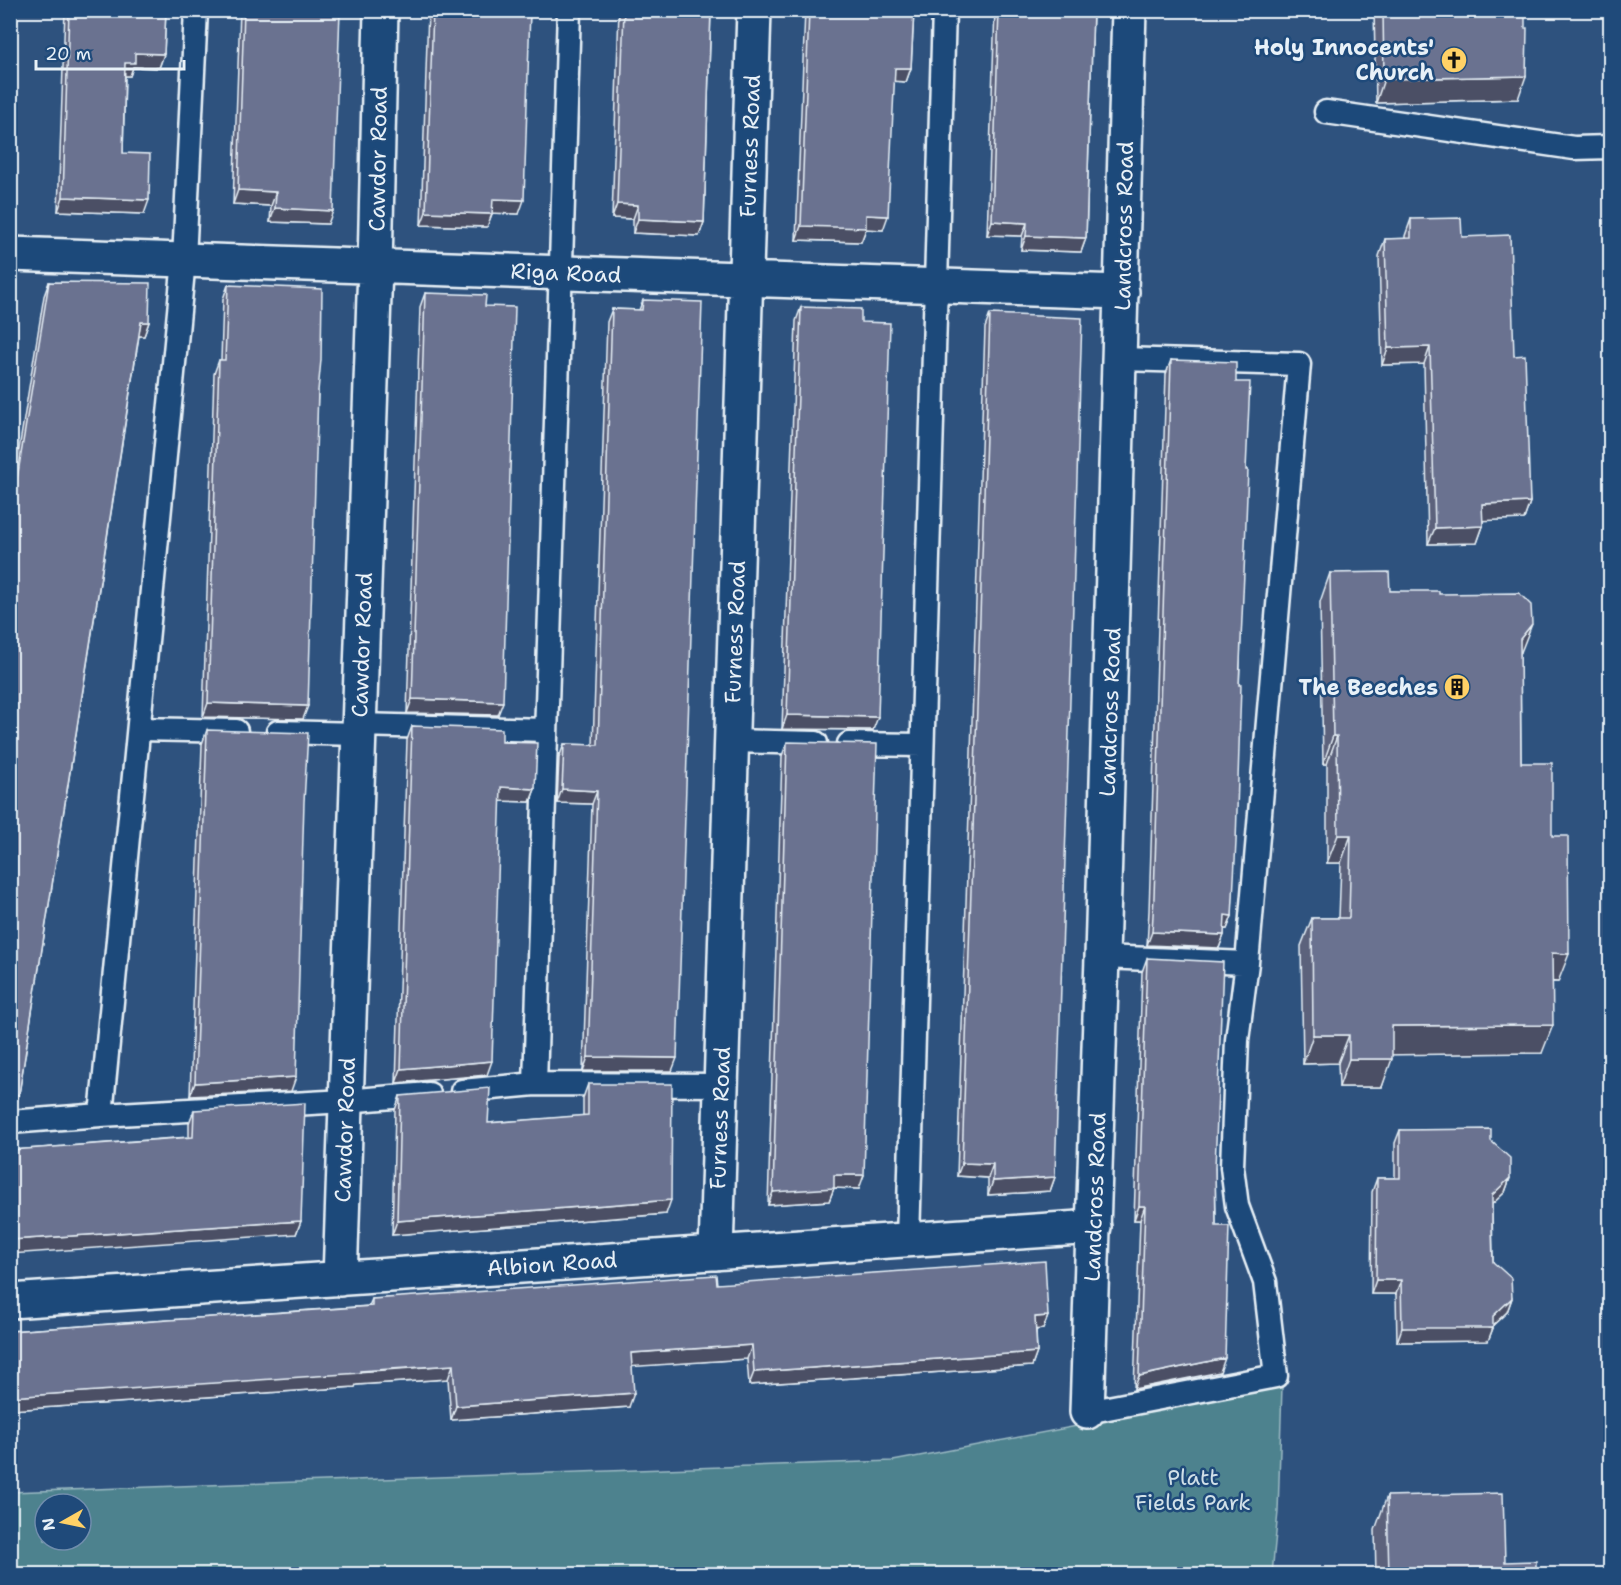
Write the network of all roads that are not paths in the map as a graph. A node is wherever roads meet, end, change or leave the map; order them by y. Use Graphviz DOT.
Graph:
graph roads {
  1 [pos="196,10"];
  2 [pos="381,10"];
  3 [pos="569,10"];
  4 [pos="754,10"];
  5 [pos="944,10"];
  6 [pos="1129,10"];
  7 [pos="1326,112"];
  8 [pos="1611,147"];
  9 [pos="10,255"];
  10 [pos="184,260"];
  11 [pos="375,267"];
  12 [pos="561,273"];
  13 [pos="746,279"];
  14 [pos="935,286"];
  15 [pos="1122,292"];
  16 [pos="1120,359"];
  17 [pos="139,729"];
  18 [pos="359,730"];
  19 [pos="545,730"];
  20 [pos="732,741"];
  21 [pos="922,745"];
  22 [pos="1102,957"];
  23 [pos="1246,963"];
  24 [pos="535,1084"];
  25 [pos="721,1085"];
  26 [pos="345,1101"];
  27 [pos="101,1115"];
  28 [pos="10,1122"];
  29 [pos="1094,1227"];
  30 [pos="908,1240"];
  31 [pos="716,1253"];
  32 [pos="340,1279"];
  33 [pos="10,1301"];
  34 [pos="1087,1412"];
  1 -- 10 [label="lane"];
  2 -- 11 [label="street, Cawdor Road"];
  3 -- 12 [label="lane"];
  4 -- 13 [label="street, Furness Road"];
  5 -- 14 [label="lane"];
  6 -- 15 [label="street, Landcross Road"];
  7 -- 8 [label="lane"];
  9 -- 10 [label="street, Riga Road"];
  10 -- 11 [label="street, Riga Road"];
  10 -- 17 [label="lane"];
  11 -- 12 [label="street, Riga Road"];
  11 -- 18 [label="street, Cawdor Road"];
  12 -- 13 [label="street, Riga Road"];
  12 -- 19 [label="lane"];
  13 -- 14 [label="street, Riga Road"];
  13 -- 20 [label="street, Furness Road"];
  14 -- 15 [label="street, Riga Road"];
  14 -- 21 [label="lane"];
  15 -- 16 [label="street, Landcross Road"];
  16 -- 22 [label="street, Landcross Road"];
  16 -- 23 [label="lane"];
  17 -- 18 [label="lane"];
  17 -- 27 [label="lane"];
  18 -- 19 [label="lane"];
  18 -- 26 [label="street, Cawdor Road"];
  19 -- 24 [label="lane"];
  20 -- 21 [label="lane"];
  20 -- 25 [label="street, Furness Road"];
  21 -- 30 [label="lane"];
  22 -- 23 [label="lane"];
  22 -- 29 [label="street, Landcross Road"];
  23 -- 34 [label="lane"];
  24 -- 25 [label="lane"];
  24 -- 26 [label="lane"];
  25 -- 31 [label="street, Furness Road"];
  26 -- 27 [label="lane"];
  26 -- 32 [label="street, Cawdor Road"];
  27 -- 28 [label="lane"];
  29 -- 30 [label="street, Albion Road"];
  29 -- 34 [label="street, Landcross Road"];
  30 -- 31 [label="street, Albion Road"];
  31 -- 32 [label="street, Albion Road"];
  32 -- 33 [label="street, Albion Road"];
}
